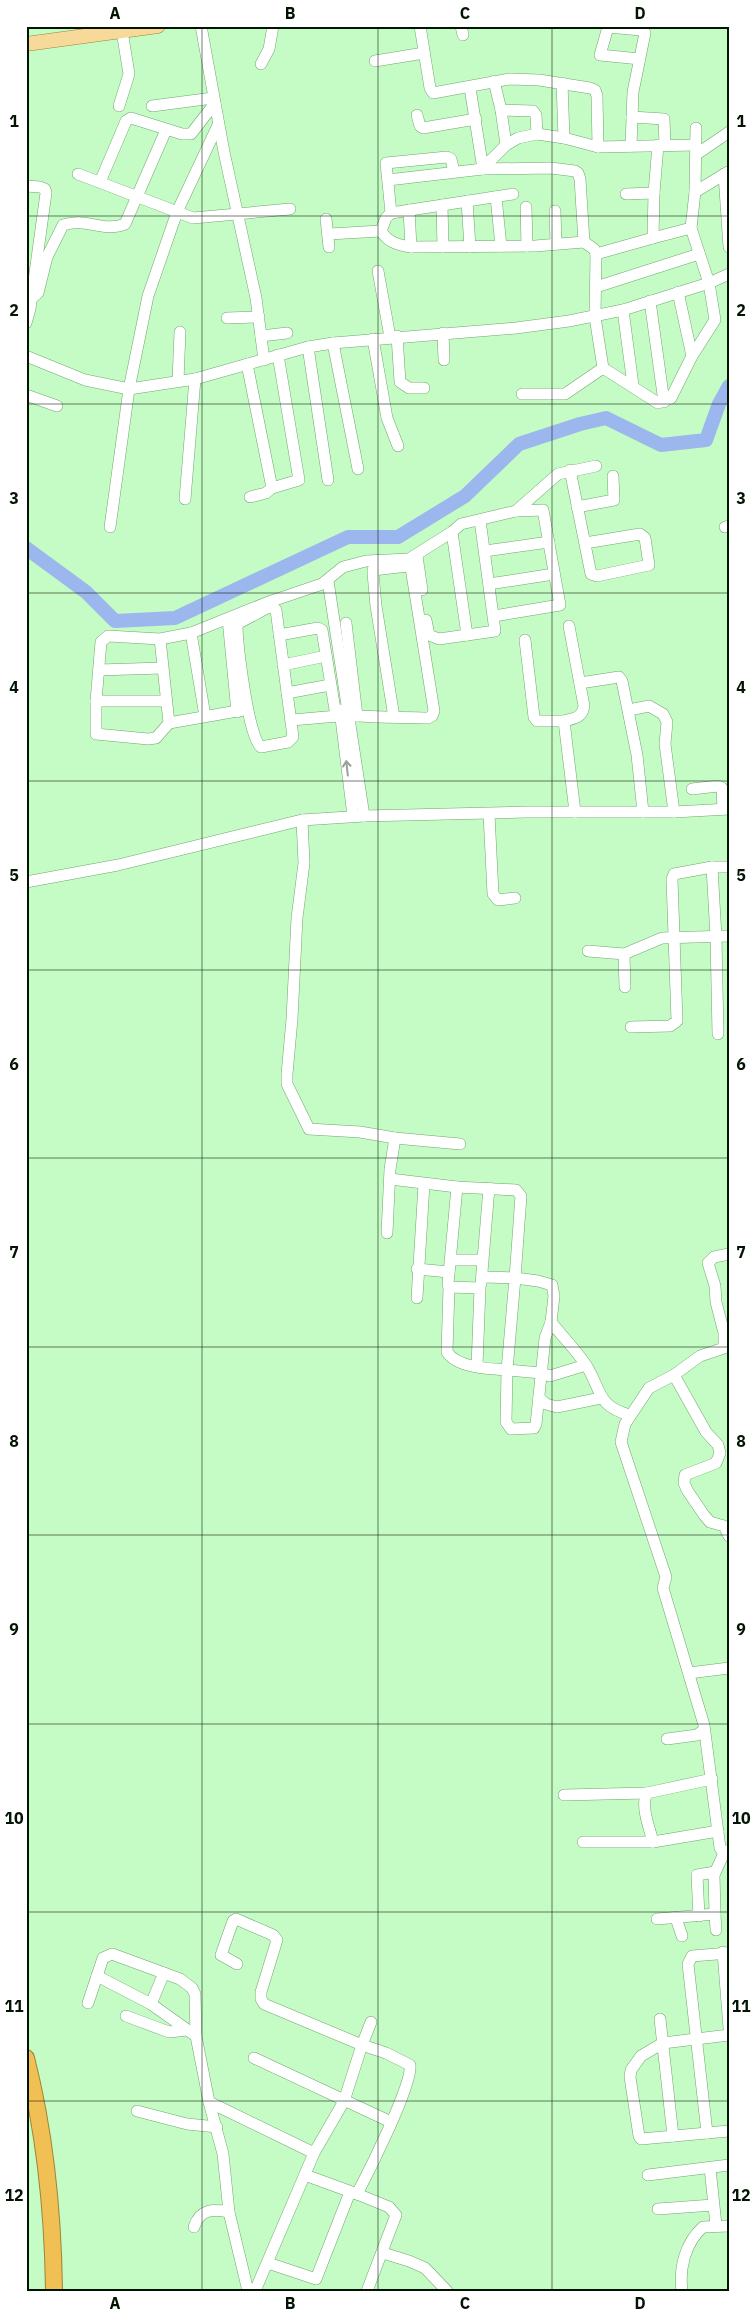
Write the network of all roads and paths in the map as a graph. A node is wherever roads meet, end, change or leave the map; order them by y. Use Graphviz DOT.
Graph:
graph roads {
  1 [pos="158,26"];
  2 [pos="202,26"];
  3 [pos="273,26"];
  4 [pos="420,26"];
  5 [pos="140,28"];
  6 [pos="122,31"];
  7 [pos="26,44"];
  8 [pos="424,53"];
  9 [pos="640,59"];
  10 [pos="376,61"];
  11 [pos="261,64"];
  12 [pos="494,81"];
  13 [pos="562,83"];
  14 [pos="470,88"];
  15 [pos="214,101"];
  16 [pos="119,106"];
  17 [pos="152,106"];
  18 [pos="501,110"];
  19 [pos="417,115"];
  20 [pos="632,117"];
  21 [pos="476,119"];
  22 [pos="218,125"];
  23 [pos="696,128"];
  24 [pos="166,130"];
  25 [pos="729,132"];
  26 [pos="537,134"];
  27 [pos="564,138"];
  28 [pos="506,145"];
  29 [pos="661,145"];
  30 [pos="631,146"];
  31 [pos="598,147"];
  32 [pos="696,150"];
  33 [pos="483,167"];
  34 [pos="454,172"];
  35 [pos="726,173"];
  36 [pos="78,174"];
  37 [pos="388,180"];
  38 [pos="100,182"];
  39 [pos="26,186"];
  40 [pos="695,192"];
  41 [pos="654,193"];
  42 [pos="513,194"];
  43 [pos="626,194"];
  44 [pos="136,197"];
  45 [pos="496,197"];
  46 [pos="466,201"];
  47 [pos="442,205"];
  48 [pos="526,207"];
  49 [pos="290,209"];
  50 [pos="409,210"];
  51 [pos="555,211"];
  52 [pos="177,212"];
  53 [pos="391,212"];
  54 [pos="237,215"];
  55 [pos="326,220"];
  56 [pos="691,228"];
  57 [pos="381,231"];
  58 [pos="329,234"];
  59 [pos="653,238"];
  60 [pos="584,242"];
  61 [pos="556,244"];
  62 [pos="501,246"];
  63 [pos="527,246"];
  64 [pos="329,247"];
  65 [pos="411,247"];
  66 [pos="443,247"];
  67 [pos="470,247"];
  68 [pos="729,247"];
  69 [pos="596,254"];
  70 [pos="700,254"];
  71 [pos="378,271"];
  72 [pos="729,274"];
  73 [pos="709,284"];
  74 [pos="596,287"];
  75 [pos="678,292"];
  76 [pos="650,301"];
  77 [pos="30,303"];
  78 [pos="623,310"];
  79 [pos="595,316"];
  80 [pos="259,317"];
  81 [pos="227,318"];
  82 [pos="26,323"];
  83 [pos="180,332"];
  84 [pos="287,332"];
  85 [pos="442,333"];
  86 [pos="261,336"];
  87 [pos="393,337"];
  88 [pos="373,339"];
  89 [pos="333,343"];
  90 [pos="308,347"];
  91 [pos="278,355"];
  92 [pos="26,356"];
  93 [pos="692,356"];
  94 [pos="264,360"];
  95 [pos="444,360"];
  96 [pos="247,364"];
  97 [pos="603,368"];
  98 [pos="195,379"];
  99 [pos="178,381"];
  100 [pos="633,385"];
  101 [pos="424,388"];
  102 [pos="129,389"];
  103 [pos="522,394"];
  104 [pos="26,395"];
  105 [pos="664,402"];
  106 [pos="57,406"];
  107 [pos="398,446"];
  108 [pos="596,466"];
  109 [pos="358,469"];
  110 [pos="570,470"];
  111 [pos="613,476"];
  112 [pos="328,480"];
  113 [pos="272,488"];
  114 [pos="250,497"];
  115 [pos="185,500"];
  116 [pos="577,507"];
  117 [pos="516,511"];
  118 [pos="480,520"];
  119 [pos="110,528"];
  120 [pos="452,532"];
  121 [pos="549,542"];
  122 [pos="584,543"];
  123 [pos="485,551"];
  124 [pos="417,556"];
  125 [pos="554,574"];
  126 [pos="325,583"];
  127 [pos="489,584"];
  128 [pos="494,616"];
  129 [pos="228,619"];
  130 [pos="346,623"];
  131 [pos="569,626"];
  132 [pos="190,633"];
  133 [pos="279,635"];
  134 [pos="467,635"];
  135 [pos="160,639"];
  136 [pos="525,640"];
  137 [pos="326,656"];
  138 [pos="282,665"];
  139 [pos="162,668"];
  140 [pos="99,670"];
  141 [pos="580,683"];
  142 [pos="330,685"];
  143 [pos="287,693"];
  144 [pos="96,701"];
  145 [pos="166,701"];
  146 [pos="629,710"];
  147 [pos="242,711"];
  148 [pos="205,716"];
  149 [pos="346,716"];
  150 [pos="394,717"];
  151 [pos="292,720"];
  152 [pos="564,721"];
  153 [pos="169,723"];
  154 [pos="692,789"];
  155 [pos="726,809"];
  156 [pos="575,812"];
  157 [pos="643,812"];
  158 [pos="674,812"];
  159 [pos="489,814"];
  160 [pos="359,816"];
  161 [pos="302,820"];
  162 [pos="712,867"];
  163 [pos="729,867"];
  164 [pos="26,882"];
  165 [pos="515,898"];
  166 [pos="729,936"];
  167 [pos="675,937"];
  168 [pos="716,937"];
  169 [pos="588,951"];
  170 [pos="624,954"];
  171 [pos="625,987"];
  172 [pos="631,1027"];
  173 [pos="718,1034"];
  174 [pos="395,1138"];
  175 [pos="460,1144"];
  176 [pos="390,1179"];
  177 [pos="424,1184"];
  178 [pos="457,1187"];
  179 [pos="489,1188"];
  180 [pos="386,1233"];
  181 [pos="729,1254"];
  182 [pos="451,1260"];
  183 [pos="482,1260"];
  184 [pos="418,1269"];
  185 [pos="450,1272"];
  186 [pos="515,1278"];
  187 [pos="481,1283"];
  188 [pos="449,1287"];
  189 [pos="417,1298"];
  190 [pos="550,1322"];
  191 [pos="586,1365"];
  192 [pos="477,1366"];
  193 [pos="507,1370"];
  194 [pos="541,1372"];
  195 [pos="674,1375"];
  196 [pos="539,1398"];
  197 [pos="601,1398"];
  198 [pos="630,1415"];
  199 [pos="729,1536"];
  200 [pos="729,1668"];
  201 [pos="689,1673"];
  202 [pos="704,1730"];
  203 [pos="667,1739"];
  204 [pos="712,1778"];
  205 [pos="646,1793"];
  206 [pos="564,1795"];
  207 [pos="718,1831"];
  208 [pos="583,1842"];
  209 [pos="654,1842"];
  210 [pos="727,1851"];
  211 [pos="715,1872"];
  212 [pos="714,1914"];
  213 [pos="699,1916"];
  214 [pos="676,1918"];
  215 [pos="657,1919"];
  216 [pos="716,1930"];
  217 [pos="682,1936"];
  218 [pos="726,1952"];
  219 [pos="237,1964"];
  220 [pos="164,1973"];
  221 [pos="97,1976"];
  222 [pos="139,1998"];
  223 [pos="88,2003"];
  224 [pos="151,2004"];
  225 [pos="660,2019"];
  226 [pos="371,2022"];
  227 [pos="729,2028"];
  228 [pos="192,2033"];
  229 [pos="729,2035"];
  230 [pos="697,2040"];
  231 [pos="663,2043"];
  232 [pos="362,2045"];
  233 [pos="26,2058"];
  234 [pos="254,2058"];
  235 [pos="26,2093"];
  236 [pos="344,2101"];
  237 [pos="209,2102"];
  238 [pos="137,2111"];
  239 [pos="391,2122"];
  240 [pos="217,2127"];
  241 [pos="729,2131"];
  242 [pos="707,2133"];
  243 [pos="673,2136"];
  244 [pos="314,2153"];
  245 [pos="729,2165"];
  246 [pos="710,2168"];
  247 [pos="305,2174"];
  248 [pos="648,2175"];
  249 [pos="353,2193"];
  250 [pos="713,2204"];
  251 [pos="658,2209"];
  252 [pos="229,2212"];
  253 [pos="716,2225"];
  254 [pos="729,2226"];
  255 [pos="194,2227"];
  256 [pos="383,2252"];
  257 [pos="268,2263"];
  258 [pos="43,2291"];
  259 [pos="54,2291"];
  260 [pos="248,2291"];
  261 [pos="255,2291"];
  262 [pos="367,2291"];
  263 [pos="447,2291"];
  264 [pos="682,2291"];
  1 -- 5 [label="main road"];
  2 -- 15 [label="street"];
  3 -- 11 [label="street"];
  4 -- 8 [label="street"];
  5 -- 6 [label="main road"];
  6 -- 7 [label="main road"];
  6 -- 16 [label="street"];
  8 -- 10 [label="street"];
  8 -- 14 [label="street"];
  9 -- 20 [label="street"];
  12 -- 13 [label="street"];
  12 -- 14 [label="street"];
  12 -- 18 [label="street"];
  13 -- 27 [label="street"];
  13 -- 31 [label="street"];
  14 -- 21 [label="street"];
  15 -- 17 [label="street"];
  15 -- 22 [label="street"];
  15 -- 24 [label="street"];
  18 -- 26 [label="street"];
  18 -- 28 [label="street"];
  19 -- 21 [label="street"];
  20 -- 29 [label="street"];
  20 -- 30 [label="street"];
  21 -- 33 [label="street"];
  22 -- 52 [label="street"];
  22 -- 54 [label="street"];
  23 -- 32 [label="street"];
  24 -- 38 [label="street"];
  24 -- 44 [label="street"];
  25 -- 32 [label="street"];
  26 -- 27 [label="street"];
  26 -- 28 [label="street"];
  27 -- 31 [label="street"];
  28 -- 33 [label="street"];
  29 -- 30 [label="street"];
  29 -- 32 [label="street"];
  29 -- 41 [label="street"];
  30 -- 31 [label="street"];
  32 -- 40 [label="street"];
  33 -- 34 [label="street"];
  33 -- 60 [label="street"];
  34 -- 37 [label="street"];
  34 -- 37 [label="street"];
  35 -- 40 [label="street"];
  35 -- 68 [label="street"];
  36 -- 38 [label="street"];
  37 -- 53 [label="street"];
  38 -- 44 [label="street"];
  39 -- 77 [label="street"];
  40 -- 56 [label="street"];
  41 -- 43 [label="street"];
  41 -- 59 [label="street"];
  42 -- 45 [label="street"];
  44 -- 52 [label="street"];
  44 -- 77 [label="street"];
  45 -- 46 [label="street"];
  45 -- 62 [label="street"];
  46 -- 47 [label="street"];
  46 -- 67 [label="street"];
  47 -- 50 [label="street"];
  47 -- 66 [label="street"];
  48 -- 63 [label="street"];
  49 -- 54 [label="street"];
  50 -- 53 [label="street"];
  50 -- 65 [label="street"];
  51 -- 61 [label="street"];
  52 -- 54 [label="street"];
  52 -- 102 [label="street"];
  53 -- 57 [label="street"];
  54 -- 80 [label="street"];
  55 -- 58 [label="street"];
  56 -- 59 [label="street"];
  56 -- 70 [label="street"];
  57 -- 58 [label="street"];
  57 -- 65 [label="street"];
  58 -- 64 [label="street"];
  59 -- 69 [label="street"];
  60 -- 61 [label="street"];
  60 -- 69 [label="street"];
  61 -- 63 [label="street"];
  62 -- 63 [label="street"];
  62 -- 67 [label="street"];
  65 -- 66 [label="street"];
  66 -- 67 [label="street"];
  69 -- 74 [label="street"];
  70 -- 73 [label="street"];
  70 -- 74 [label="street"];
  71 -- 87 [label="street"];
  72 -- 73 [label="street"];
  73 -- 75 [label="street"];
  73 -- 93 [label="street"];
  74 -- 79 [label="street"];
  75 -- 76 [label="street"];
  75 -- 93 [label="street"];
  76 -- 78 [label="street"];
  76 -- 105 [label="street"];
  77 -- 82 [label="street"];
  78 -- 79 [label="street"];
  78 -- 100 [label="street"];
  79 -- 85 [label="street"];
  79 -- 97 [label="street"];
  80 -- 81 [label="street"];
  80 -- 86 [label="street"];
  83 -- 99 [label="street"];
  84 -- 86 [label="street"];
  85 -- 87 [label="street"];
  85 -- 95 [label="street"];
  86 -- 94 [label="street"];
  87 -- 88 [label="street"];
  87 -- 101 [label="street"];
  88 -- 89 [label="street"];
  88 -- 107 [label="street"];
  89 -- 90 [label="street"];
  89 -- 109 [label="street"];
  90 -- 91 [label="street"];
  90 -- 112 [label="street"];
  91 -- 94 [label="street"];
  91 -- 113 [label="street"];
  92 -- 102 [label="street"];
  93 -- 105 [label="street"];
  94 -- 96 [label="street"];
  96 -- 98 [label="street"];
  96 -- 113 [label="street"];
  97 -- 100 [label="street"];
  97 -- 103 [label="street"];
  98 -- 99 [label="street"];
  98 -- 115 [label="street"];
  99 -- 102 [label="street"];
  100 -- 105 [label="street"];
  102 -- 119 [label="street"];
  104 -- 106 [label="street"];
  108 -- 110 [label="street"];
  110 -- 116 [label="street"];
  110 -- 117 [label="street"];
  111 -- 116 [label="street"];
  113 -- 114 [label="street"];
  116 -- 122 [label="street"];
  117 -- 118 [label="street"];
  117 -- 121 [label="street"];
  118 -- 120 [label="street"];
  118 -- 123 [label="street"];
  120 -- 124 [label="street"];
  120 -- 134 [label="street"];
  121 -- 123 [label="street"];
  121 -- 125 [label="street"];
  122 -- 122 [label="street"];
  123 -- 127 [label="street"];
  124 -- 126 [label="street"];
  124 -- 134 [label="street"];
  125 -- 127 [label="street"];
  125 -- 128 [label="street"];
  126 -- 129 [label="street"];
  126 -- 149 [label="street"];
  127 -- 128 [label="street"];
  128 -- 134 [label="street"];
  129 -- 132 [label="street"];
  129 -- 147 [label="street"];
  130 -- 149 [label="street"];
  131 -- 141 [label="street"];
  132 -- 135 [label="street"];
  132 -- 148 [label="street"];
  133 -- 137 [label="street"];
  133 -- 138 [label="street"];
  133 -- 147 [label="street"];
  135 -- 139 [label="street"];
  135 -- 140 [label="street"];
  136 -- 152 [label="street"];
  137 -- 138 [label="street"];
  137 -- 142 [label="street"];
  138 -- 143 [label="street"];
  139 -- 140 [label="street"];
  139 -- 145 [label="street"];
  140 -- 144 [label="street"];
  141 -- 146 [label="street"];
  141 -- 152 [label="street"];
  142 -- 143 [label="street"];
  142 -- 149 [label="street"];
  143 -- 151 [label="street"];
  144 -- 145 [label="street"];
  144 -- 153 [label="street"];
  145 -- 153 [label="street"];
  146 -- 157 [label="street"];
  146 -- 158 [label="street"];
  147 -- 148 [label="street"];
  147 -- 151 [label="street"];
  148 -- 153 [label="street"];
  149 -- 150 [label="street"];
  149 -- 151 [label="street"];
  149 -- 160 [label="street"];
  150 -- 150 [label="street"];
  152 -- 156 [label="street"];
  154 -- 155 [label="street"];
  155 -- 158 [label="street"];
  156 -- 157 [label="street"];
  156 -- 159 [label="street"];
  157 -- 158 [label="street"];
  159 -- 160 [label="street"];
  159 -- 165 [label="street"];
  160 -- 161 [label="street"];
  161 -- 164 [label="street"];
  161 -- 174 [label="street"];
  162 -- 163 [label="street"];
  162 -- 167 [label="street"];
  162 -- 168 [label="street"];
  166 -- 168 [label="street"];
  167 -- 168 [label="street"];
  167 -- 170 [label="street"];
  167 -- 172 [label="street"];
  168 -- 173 [label="street"];
  169 -- 170 [label="street"];
  170 -- 171 [label="street"];
  174 -- 175 [label="street"];
  174 -- 176 [label="street"];
  176 -- 177 [label="street"];
  176 -- 180 [label="street"];
  177 -- 178 [label="street"];
  177 -- 184 [label="street"];
  178 -- 179 [label="street"];
  178 -- 182 [label="street"];
  179 -- 183 [label="street"];
  179 -- 186 [label="street"];
  181 -- 195 [label="street"];
  182 -- 183 [label="street"];
  182 -- 185 [label="street"];
  183 -- 187 [label="street"];
  184 -- 185 [label="street"];
  184 -- 189 [label="street"];
  185 -- 188 [label="street"];
  186 -- 187 [label="street"];
  186 -- 190 [label="street"];
  186 -- 193 [label="street"];
  187 -- 188 [label="street"];
  187 -- 192 [label="street"];
  188 -- 192 [label="street"];
  190 -- 191 [label="street"];
  190 -- 194 [label="street"];
  191 -- 194 [label="street"];
  191 -- 197 [label="street"];
  192 -- 193 [label="street"];
  193 -- 194 [label="street"];
  193 -- 196 [label="street"];
  194 -- 196 [label="street"];
  195 -- 198 [label="street"];
  195 -- 199 [label="street"];
  196 -- 197 [label="street"];
  197 -- 198 [label="street"];
  198 -- 201 [label="street"];
  200 -- 201 [label="street"];
  201 -- 202 [label="street"];
  202 -- 203 [label="street"];
  202 -- 204 [label="street"];
  204 -- 205 [label="street"];
  204 -- 207 [label="street"];
  205 -- 206 [label="street"];
  205 -- 209 [label="street"];
  207 -- 209 [label="street"];
  207 -- 210 [label="street"];
  208 -- 209 [label="street"];
  210 -- 211 [label="street"];
  211 -- 212 [label="street"];
  211 -- 213 [label="street"];
  212 -- 213 [label="street"];
  212 -- 216 [label="street"];
  213 -- 214 [label="street"];
  214 -- 215 [label="street"];
  214 -- 217 [label="street"];
  218 -- 227 [label="street"];
  218 -- 230 [label="street"];
  219 -- 232 [label="street"];
  220 -- 221 [label="street"];
  220 -- 224 [label="street"];
  220 -- 228 [label="street"];
  221 -- 222 [label="street"];
  221 -- 223 [label="street"];
  222 -- 224 [label="street"];
  222 -- 228 [label="street"];
  224 -- 228 [label="street"];
  225 -- 231 [label="street"];
  226 -- 232 [label="street"];
  228 -- 237 [label="street"];
  229 -- 230 [label="street"];
  230 -- 231 [label="street"];
  230 -- 242 [label="street"];
  231 -- 243 [label="street"];
  231 -- 243 [label="street"];
  232 -- 236 [label="street"];
  232 -- 239 [label="street"];
  233 -- 259 [label="highway"];
  234 -- 236 [label="street"];
  235 -- 258 [label="highway"];
  236 -- 239 [label="street"];
  236 -- 244 [label="street"];
  237 -- 240 [label="street"];
  237 -- 244 [label="street"];
  238 -- 240 [label="street"];
  239 -- 249 [label="street"];
  240 -- 252 [label="street"];
  241 -- 242 [label="street"];
  242 -- 243 [label="street"];
  244 -- 247 [label="street"];
  245 -- 246 [label="street"];
  246 -- 248 [label="street"];
  246 -- 250 [label="street"];
  247 -- 249 [label="street"];
  247 -- 257 [label="street"];
  249 -- 256 [label="street"];
  249 -- 257 [label="street"];
  250 -- 251 [label="street"];
  250 -- 253 [label="street"];
  252 -- 255 [label="street"];
  252 -- 260 [label="street"];
  253 -- 254 [label="street"];
  253 -- 264 [label="street"];
  256 -- 262 [label="street"];
  256 -- 263 [label="street"];
  257 -- 261 [label="street"];
}
